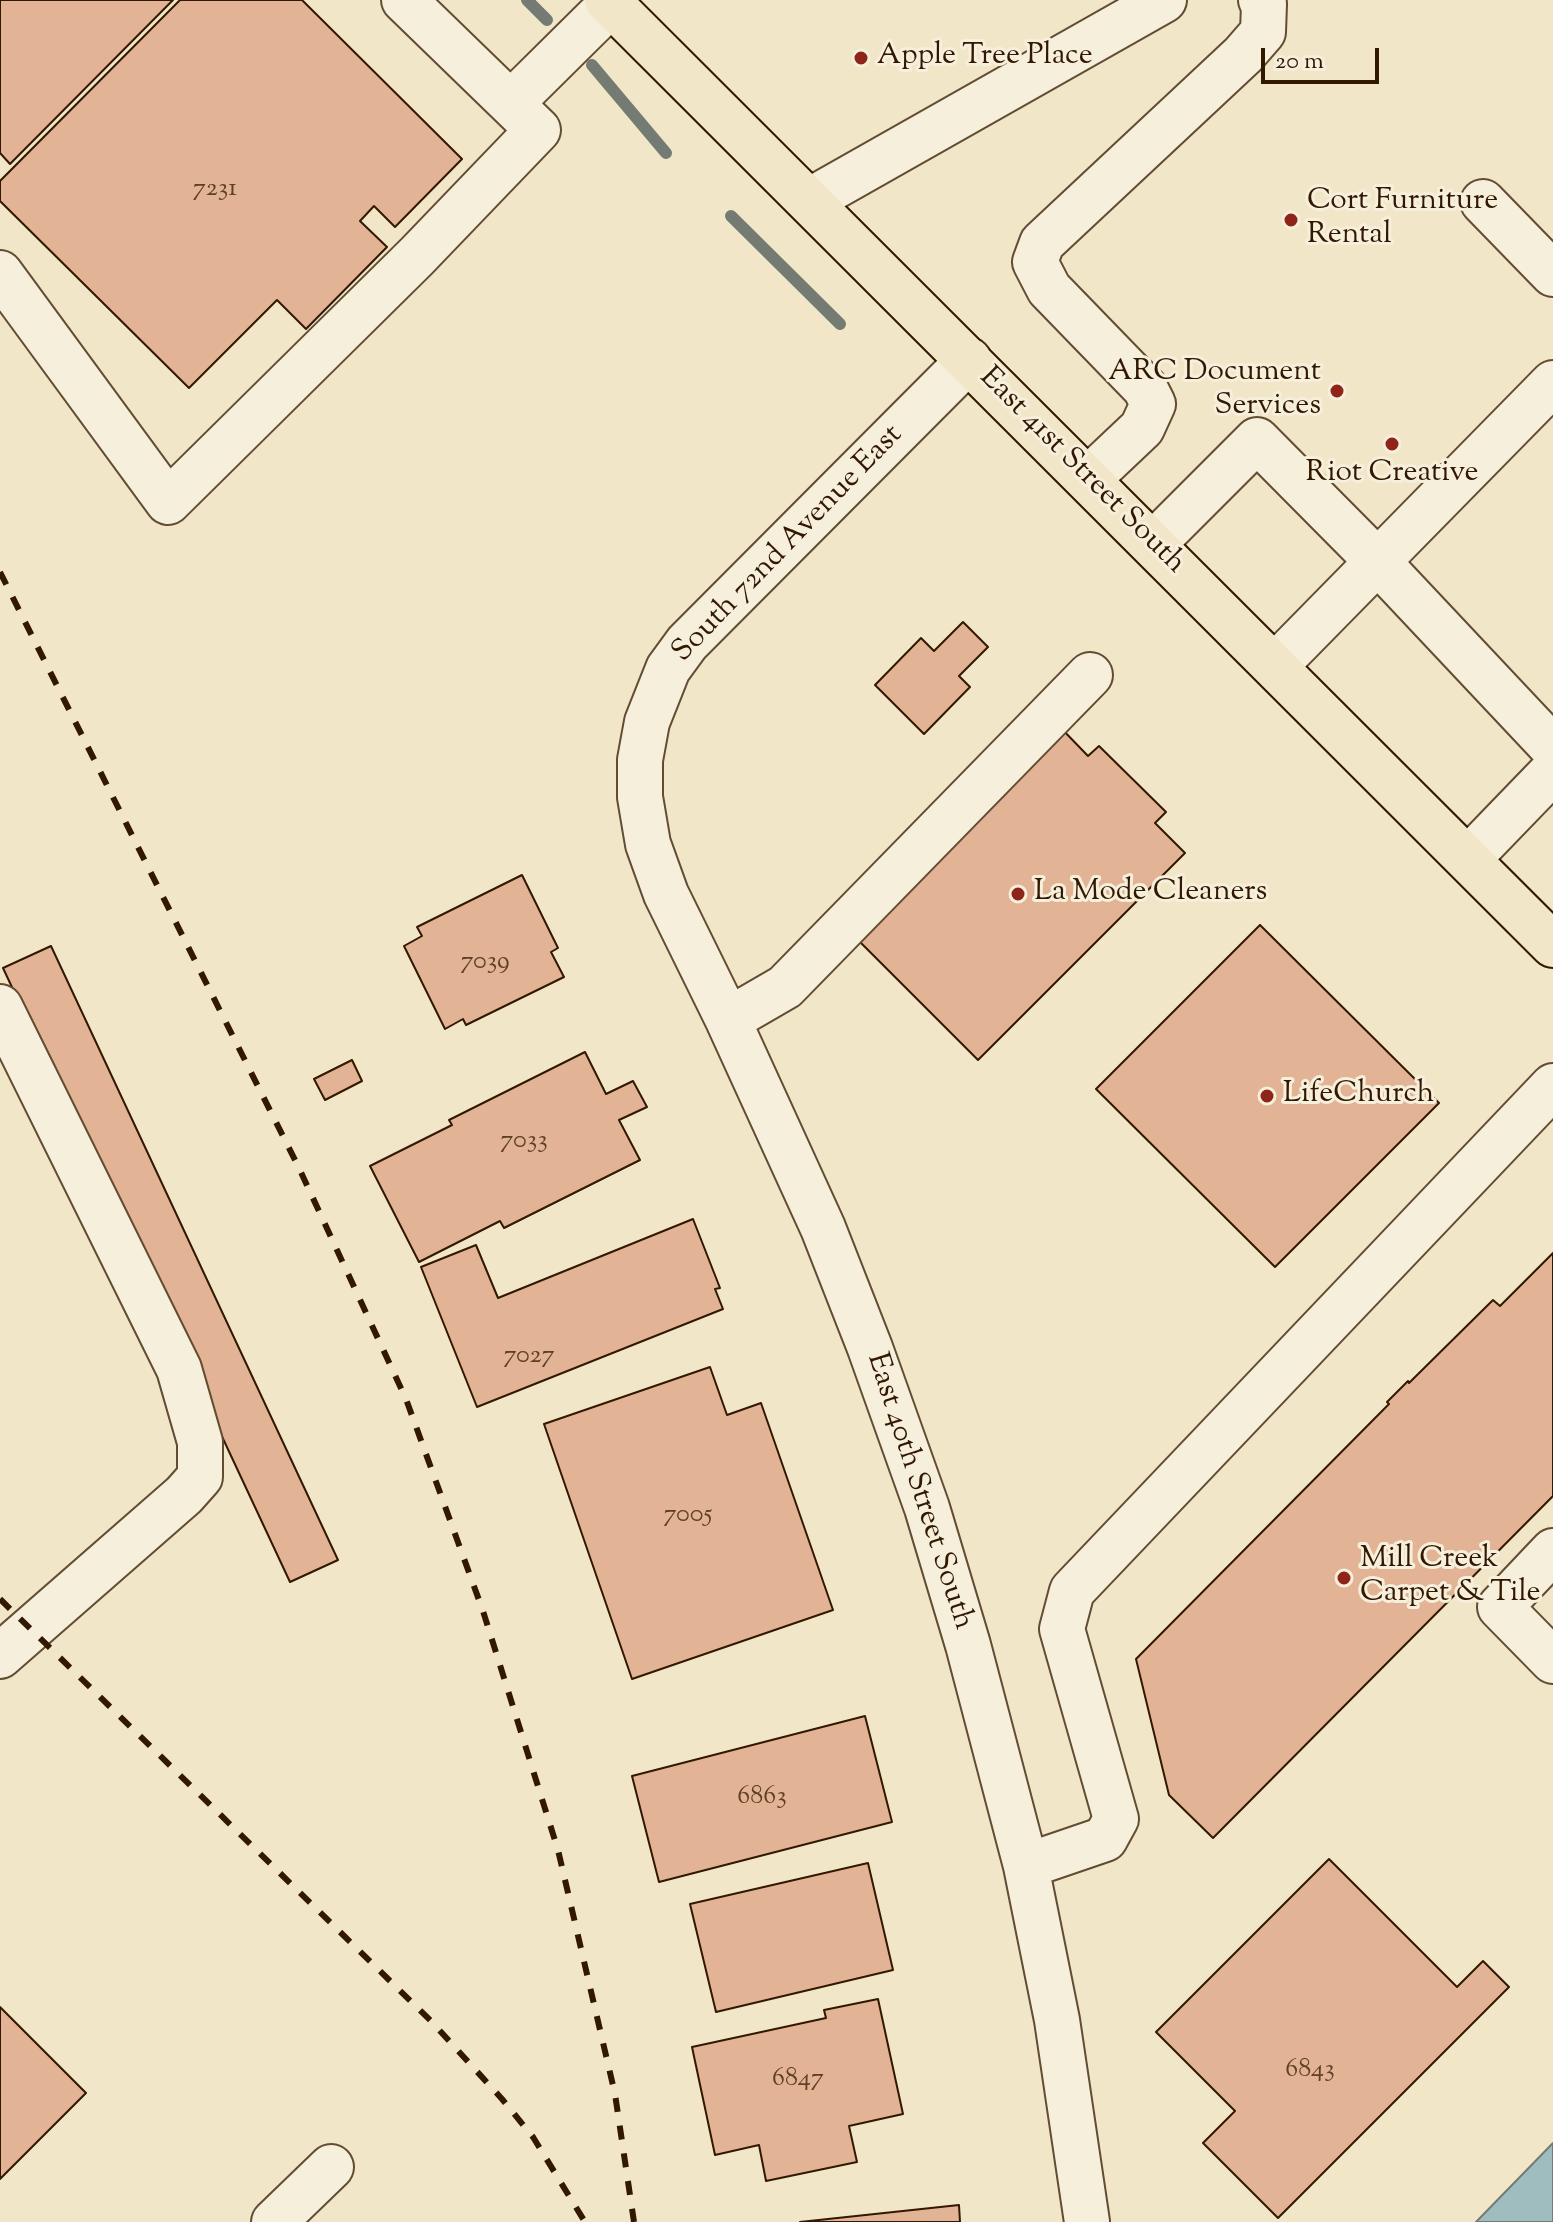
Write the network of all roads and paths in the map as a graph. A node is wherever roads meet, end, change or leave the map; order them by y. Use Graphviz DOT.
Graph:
graph roads {
  1 [pos="404,0"];
  2 [pos="1164,0"];
  3 [pos="1261,0"];
  4 [pos="609,2"];
  5 [pos="511,103"];
  6 [pos="809,201"];
  7 [pos="1483,202"];
  8 [pos="0,273"];
  9 [pos="1553,274"];
  10 [pos="969,360"];
  11 [pos="1553,383"];
  12 [pos="1088,479"];
  13 [pos="1153,544"];
  14 [pos="1378,562"];
  15 [pos="1275,666"];
  16 [pos="1090,675"];
  17 [pos="1553,748"];
  18 [pos="1553,771"];
  19 [pos="640,797"];
  20 [pos="1468,859"];
  21 [pos="1553,945"];
  22 [pos="0,1007"];
  23 [pos="728,1020"];
  24 [pos="1553,1086"];
  25 [pos="1553,1551"];
  26 [pos="0,1656"];
  27 [pos="1553,1661"];
  28 [pos="1026,1866"];
  29 [pos="331,2167"];
  30 [pos="274,2222"];
  31 [pos="1087,2222"];
  1 -- 5 [label="street"];
  2 -- 6 [label="street"];
  3 -- 12 [label="street"];
  4 -- 5 [label="street"];
  4 -- 6 [label="main road, East 41st Street South"];
  5 -- 8 [label="street"];
  6 -- 10 [label="main road, East 41st Street South"];
  7 -- 9 [label="street"];
  10 -- 12 [label="main road, East 41st Street South"];
  10 -- 19 [label="street, South 72nd Avenue East"];
  11 -- 14 [label="street"];
  12 -- 13 [label="main road, East 41st Street South"];
  13 -- 14 [label="street"];
  13 -- 15 [label="main road, East 41st Street South"];
  14 -- 15 [label="street"];
  14 -- 17 [label="street"];
  15 -- 20 [label="main road, East 41st Street South"];
  16 -- 23 [label="street"];
  18 -- 20 [label="street"];
  19 -- 23 [label="street, East 40th Street South"];
  20 -- 21 [label="main road, East 41st Street South"];
  22 -- 26 [label="street"];
  23 -- 28 [label="street, East 40th Street South"];
  24 -- 28 [label="street"];
  25 -- 27 [label="street"];
  28 -- 31 [label="street, East 40th Street South"];
  29 -- 30 [label="street"];
}
